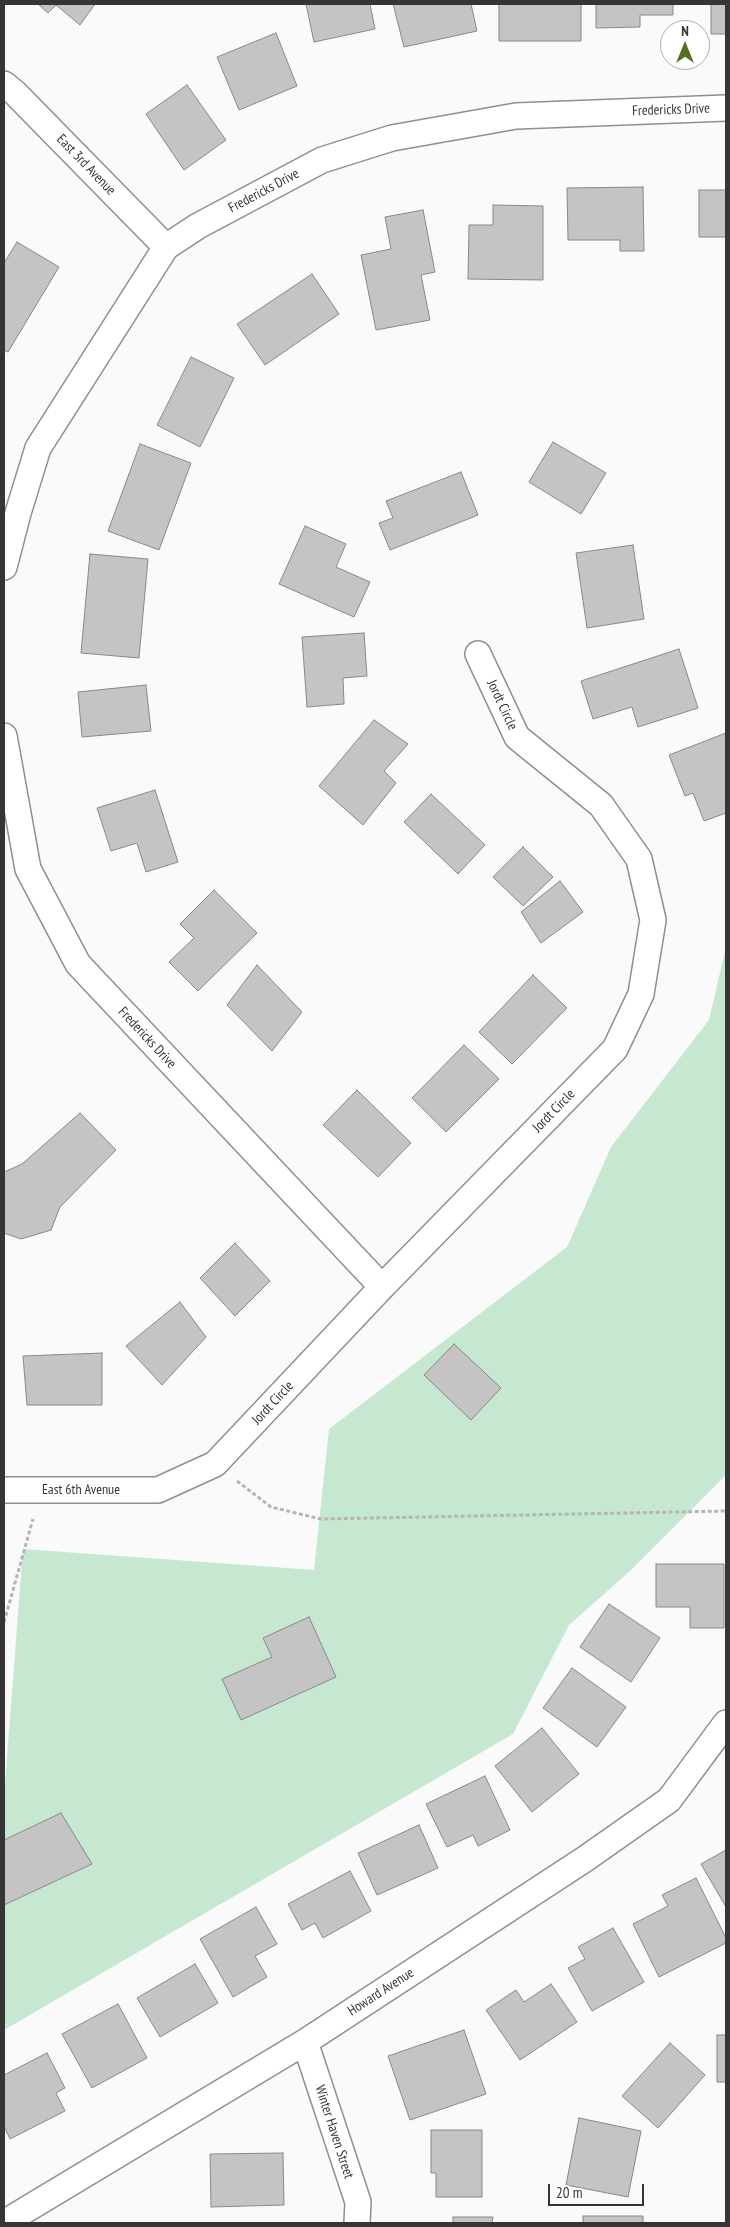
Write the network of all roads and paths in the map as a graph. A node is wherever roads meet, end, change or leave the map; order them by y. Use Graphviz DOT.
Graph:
graph roads {
  1 [pos="4,84"];
  2 [pos="726,108"];
  3 [pos="166,247"];
  4 [pos="4,567"];
  5 [pos="478,654"];
  6 [pos="4,736"];
  7 [pos="382,1287"];
  8 [pos="215,1464"];
  9 [pos="4,1490"];
  10 [pos="41,1490"];
  11 [pos="158,1490"];
  12 [pos="726,1511"];
  13 [pos="4,1622"];
  14 [pos="726,1723"];
  15 [pos="305,2042"];
  16 [pos="4,2222"];
  17 [pos="357,2223"];
  1 -- 3 [label="street, East 3rd Avenue"];
  2 -- 3 [label="street, Fredericks Drive"];
  3 -- 4 [label="street, Fredericks Drive"];
  5 -- 7 [label="street, Jordt Circle"];
  6 -- 7 [label="street, Fredericks Drive"];
  7 -- 8 [label="street, Jordt Circle"];
  8 -- 11 [label="street, Jordt Circle"];
  8 -- 12 [label="path"];
  9 -- 10 [label="street, East 6th Avenue"];
  10 -- 11 [label="street, East 6th Avenue"];
  10 -- 13 [label="path"];
  14 -- 15 [label="street, Howard Avenue"];
  15 -- 16 [label="street, Howard Avenue"];
  15 -- 17 [label="street, Winter Haven Street"];
}
